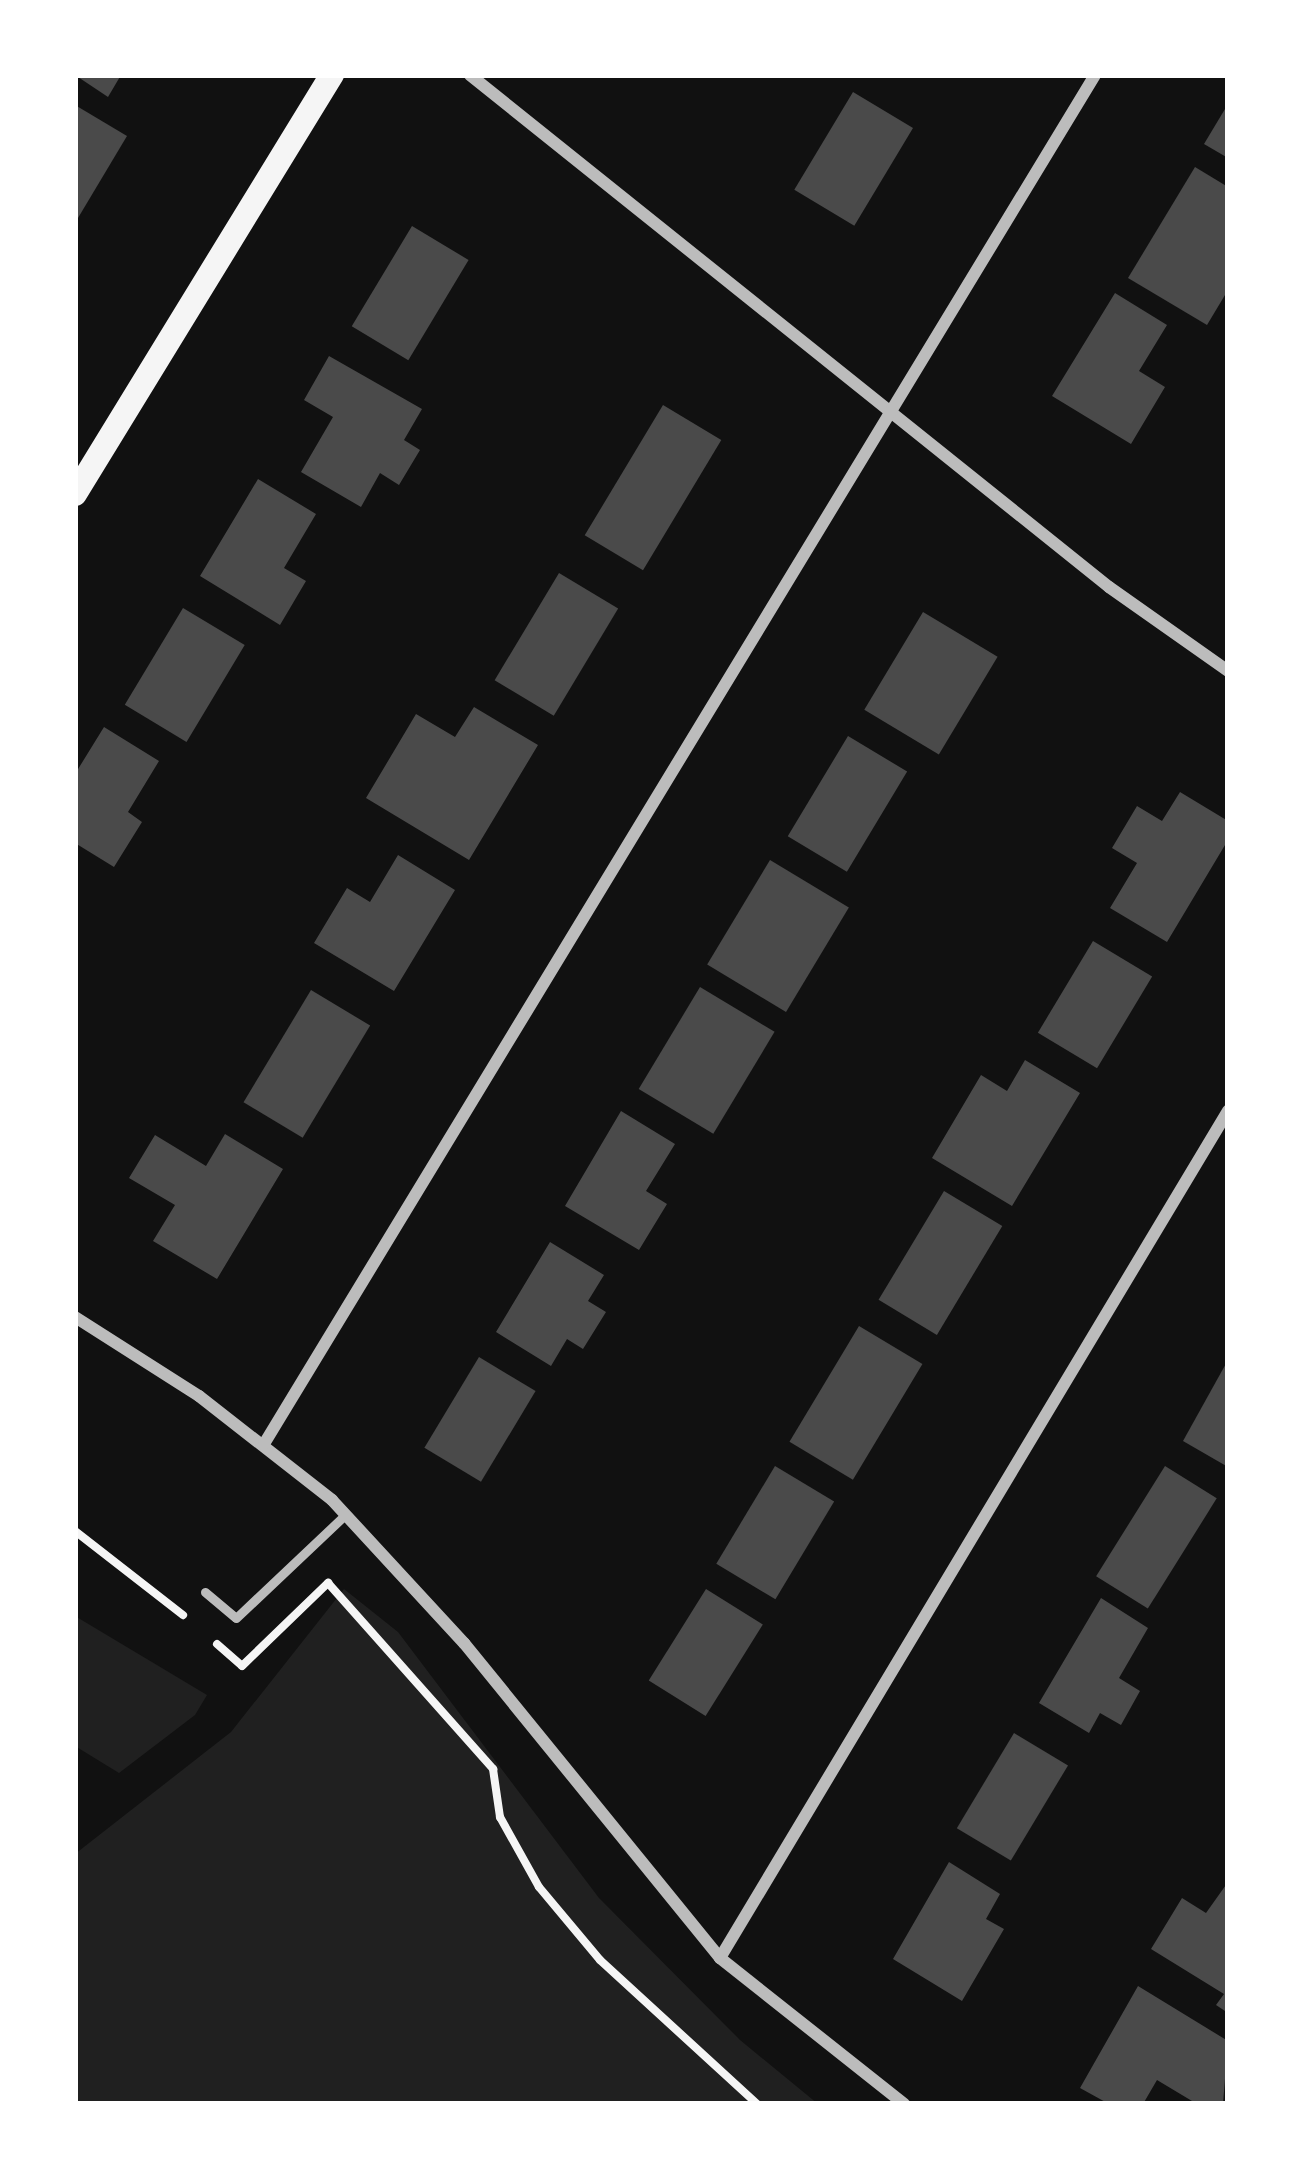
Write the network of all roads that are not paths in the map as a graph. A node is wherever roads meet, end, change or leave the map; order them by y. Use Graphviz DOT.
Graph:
graph roads {
  1 [pos="332,75"];
  2 [pos="470,75"];
  3 [pos="1095,75"];
  4 [pos="891,411"];
  5 [pos="75,494"];
  6 [pos="1228,671"];
  7 [pos="1228,1111"];
  8 [pos="75,1317"];
  9 [pos="264,1444"];
  10 [pos="346,1514"];
  11 [pos="205,1592"];
  12 [pos="720,1958"];
  13 [pos="904,2104"];
  1 -- 5 [label="main road"];
  2 -- 4 [label="street"];
  3 -- 4 [label="street"];
  4 -- 6 [label="street"];
  4 -- 9 [label="street"];
  7 -- 12 [label="street"];
  8 -- 9 [label="street"];
  9 -- 10 [label="street"];
  10 -- 11 [label="lane"];
  10 -- 12 [label="street"];
  12 -- 13 [label="street"];
}
